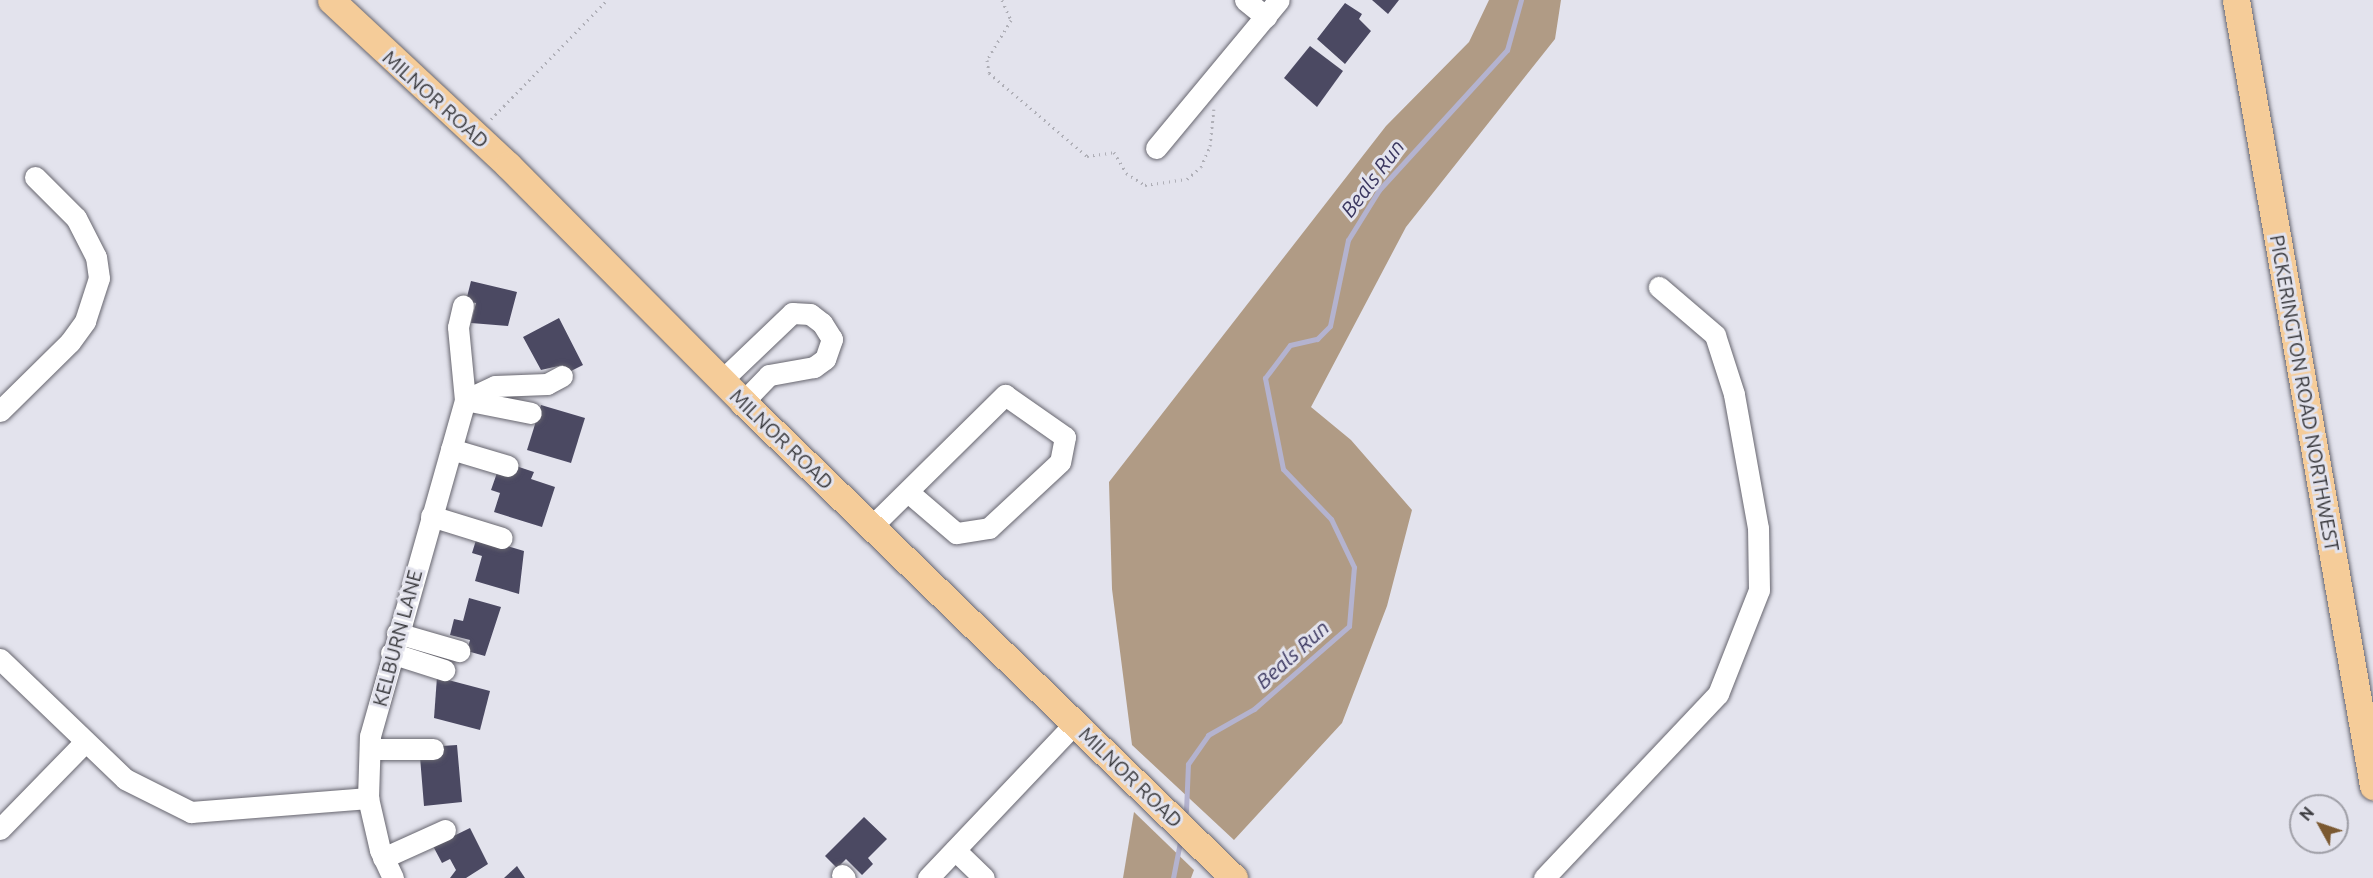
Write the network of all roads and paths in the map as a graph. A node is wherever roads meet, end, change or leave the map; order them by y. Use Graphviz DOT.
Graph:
graph roads {
  1 [pos="331,0"];
  2 [pos="607,0"];
  3 [pos="1002,0"];
  4 [pos="1245,0"];
  5 [pos="1280,0"];
  6 [pos="2236,0"];
  7 [pos="1266,17"];
  8 [pos="1216,104"];
  9 [pos="488,122"];
  10 [pos="1156,148"];
  11 [pos="35,177"];
  12 [pos="1659,287"];
  13 [pos="463,306"];
  14 [pos="562,376"];
  15 [pos="722,380"];
  16 [pos="465,400"];
  17 [pos="743,402"];
  18 [pos="0,411"];
  19 [pos="531,413"];
  20 [pos="451,448"];
  21 [pos="508,466"];
  22 [pos="908,492"];
  23 [pos="431,516"];
  24 [pos="872,526"];
  25 [pos="502,538"];
  26 [pos="394,643"];
  27 [pos="459,651"];
  28 [pos="0,659"];
  29 [pos="444,670"];
  30 [pos="1075,723"];
  31 [pos="85,742"];
  32 [pos="370,749"];
  33 [pos="433,749"];
  34 [pos="2373,786"];
  35 [pos="368,798"];
  36 [pos="0,829"];
  37 [pos="445,831"];
  38 [pos="955,850"];
  39 [pos="383,858"];
  40 [pos="393,878"];
  41 [pos="928,878"];
  42 [pos="984,878"];
  43 [pos="1234,878"];
  44 [pos="1544,878"];
  1 -- 15 [label="main road, MILNOR ROAD"];
  2 -- 9 [label="path"];
  3 -- 8 [label="path"];
  4 -- 7 [label="street"];
  5 -- 7 [label="street"];
  6 -- 34 [label="main road, PICKERINGTON ROAD NORTHWEST"];
  7 -- 10 [label="street"];
  11 -- 18 [label="street"];
  12 -- 44 [label="street"];
  13 -- 16 [label="street"];
  14 -- 16 [label="street"];
  15 -- 17 [label="main road, MILNOR ROAD"];
  15 -- 17 [label="street"];
  16 -- 19 [label="street"];
  16 -- 20 [label="street, KELBURN LANE"];
  17 -- 24 [label="main road, MILNOR ROAD"];
  20 -- 21 [label="street"];
  20 -- 23 [label="street, KELBURN LANE"];
  22 -- 22 [label="street"];
  22 -- 24 [label="street"];
  23 -- 25 [label="street"];
  23 -- 26 [label="street, KELBURN LANE"];
  24 -- 30 [label="main road, MILNOR ROAD"];
  26 -- 27 [label="street"];
  26 -- 29 [label="street"];
  26 -- 32 [label="street, KELBURN LANE"];
  28 -- 31 [label="street"];
  30 -- 38 [label="street"];
  30 -- 43 [label="main road, MILNOR ROAD"];
  31 -- 35 [label="street"];
  31 -- 36 [label="street"];
  32 -- 33 [label="street"];
  32 -- 35 [label="street, KELBURN LANE"];
  35 -- 39 [label="street, KELBURN LANE"];
  37 -- 39 [label="street"];
  38 -- 41 [label="street"];
  38 -- 42 [label="street"];
  39 -- 40 [label="street, KELBURN LANE"];
}
